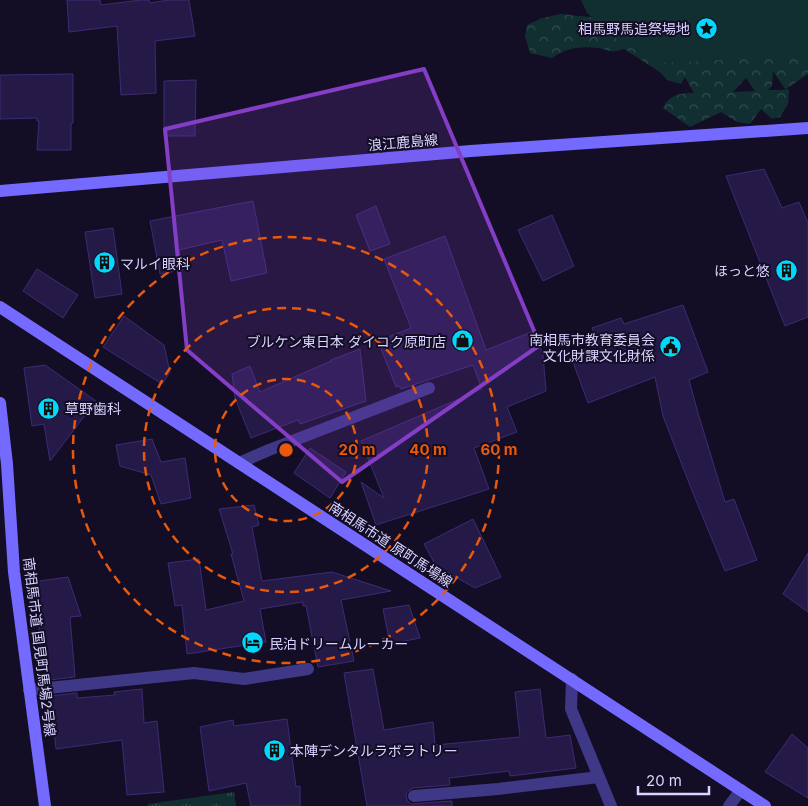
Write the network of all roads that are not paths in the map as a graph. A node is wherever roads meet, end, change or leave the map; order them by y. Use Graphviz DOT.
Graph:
graph roads {
  1 [pos="808,128"];
  2 [pos="0,191"];
  3 [pos="0,307"];
  4 [pos="429,388"];
  5 [pos="0,403"];
  6 [pos="239,463"];
  7 [pos="308,669"];
  8 [pos="572,679"];
  9 [pos="30,690"];
  10 [pos="599,777"];
  11 [pos="741,790"];
  12 [pos="414,796"];
  13 [pos="45,806"];
  14 [pos="611,806"];
  15 [pos="729,806"];
  16 [pos="766,806"];
  1 -- 2 [label="street, 浪江鹿島線"];
  3 -- 6 [label="street, 南相馬市道 原町馬場線"];
  4 -- 6 [label="street"];
  5 -- 9 [label="street, 南相馬市道 国見町馬場2号線"];
  6 -- 8 [label="street, 南相馬市道 原町馬場線"];
  7 -- 9 [label="street"];
  8 -- 10 [label="street"];
  8 -- 11 [label="street, 南相馬市道 原町馬場線"];
  9 -- 13 [label="street, 南相馬市道 国見町馬場2号線"];
  10 -- 12 [label="street"];
  10 -- 14 [label="street"];
  11 -- 15 [label="street"];
  11 -- 16 [label="street, 南相馬市道 原町馬場線"];
}
